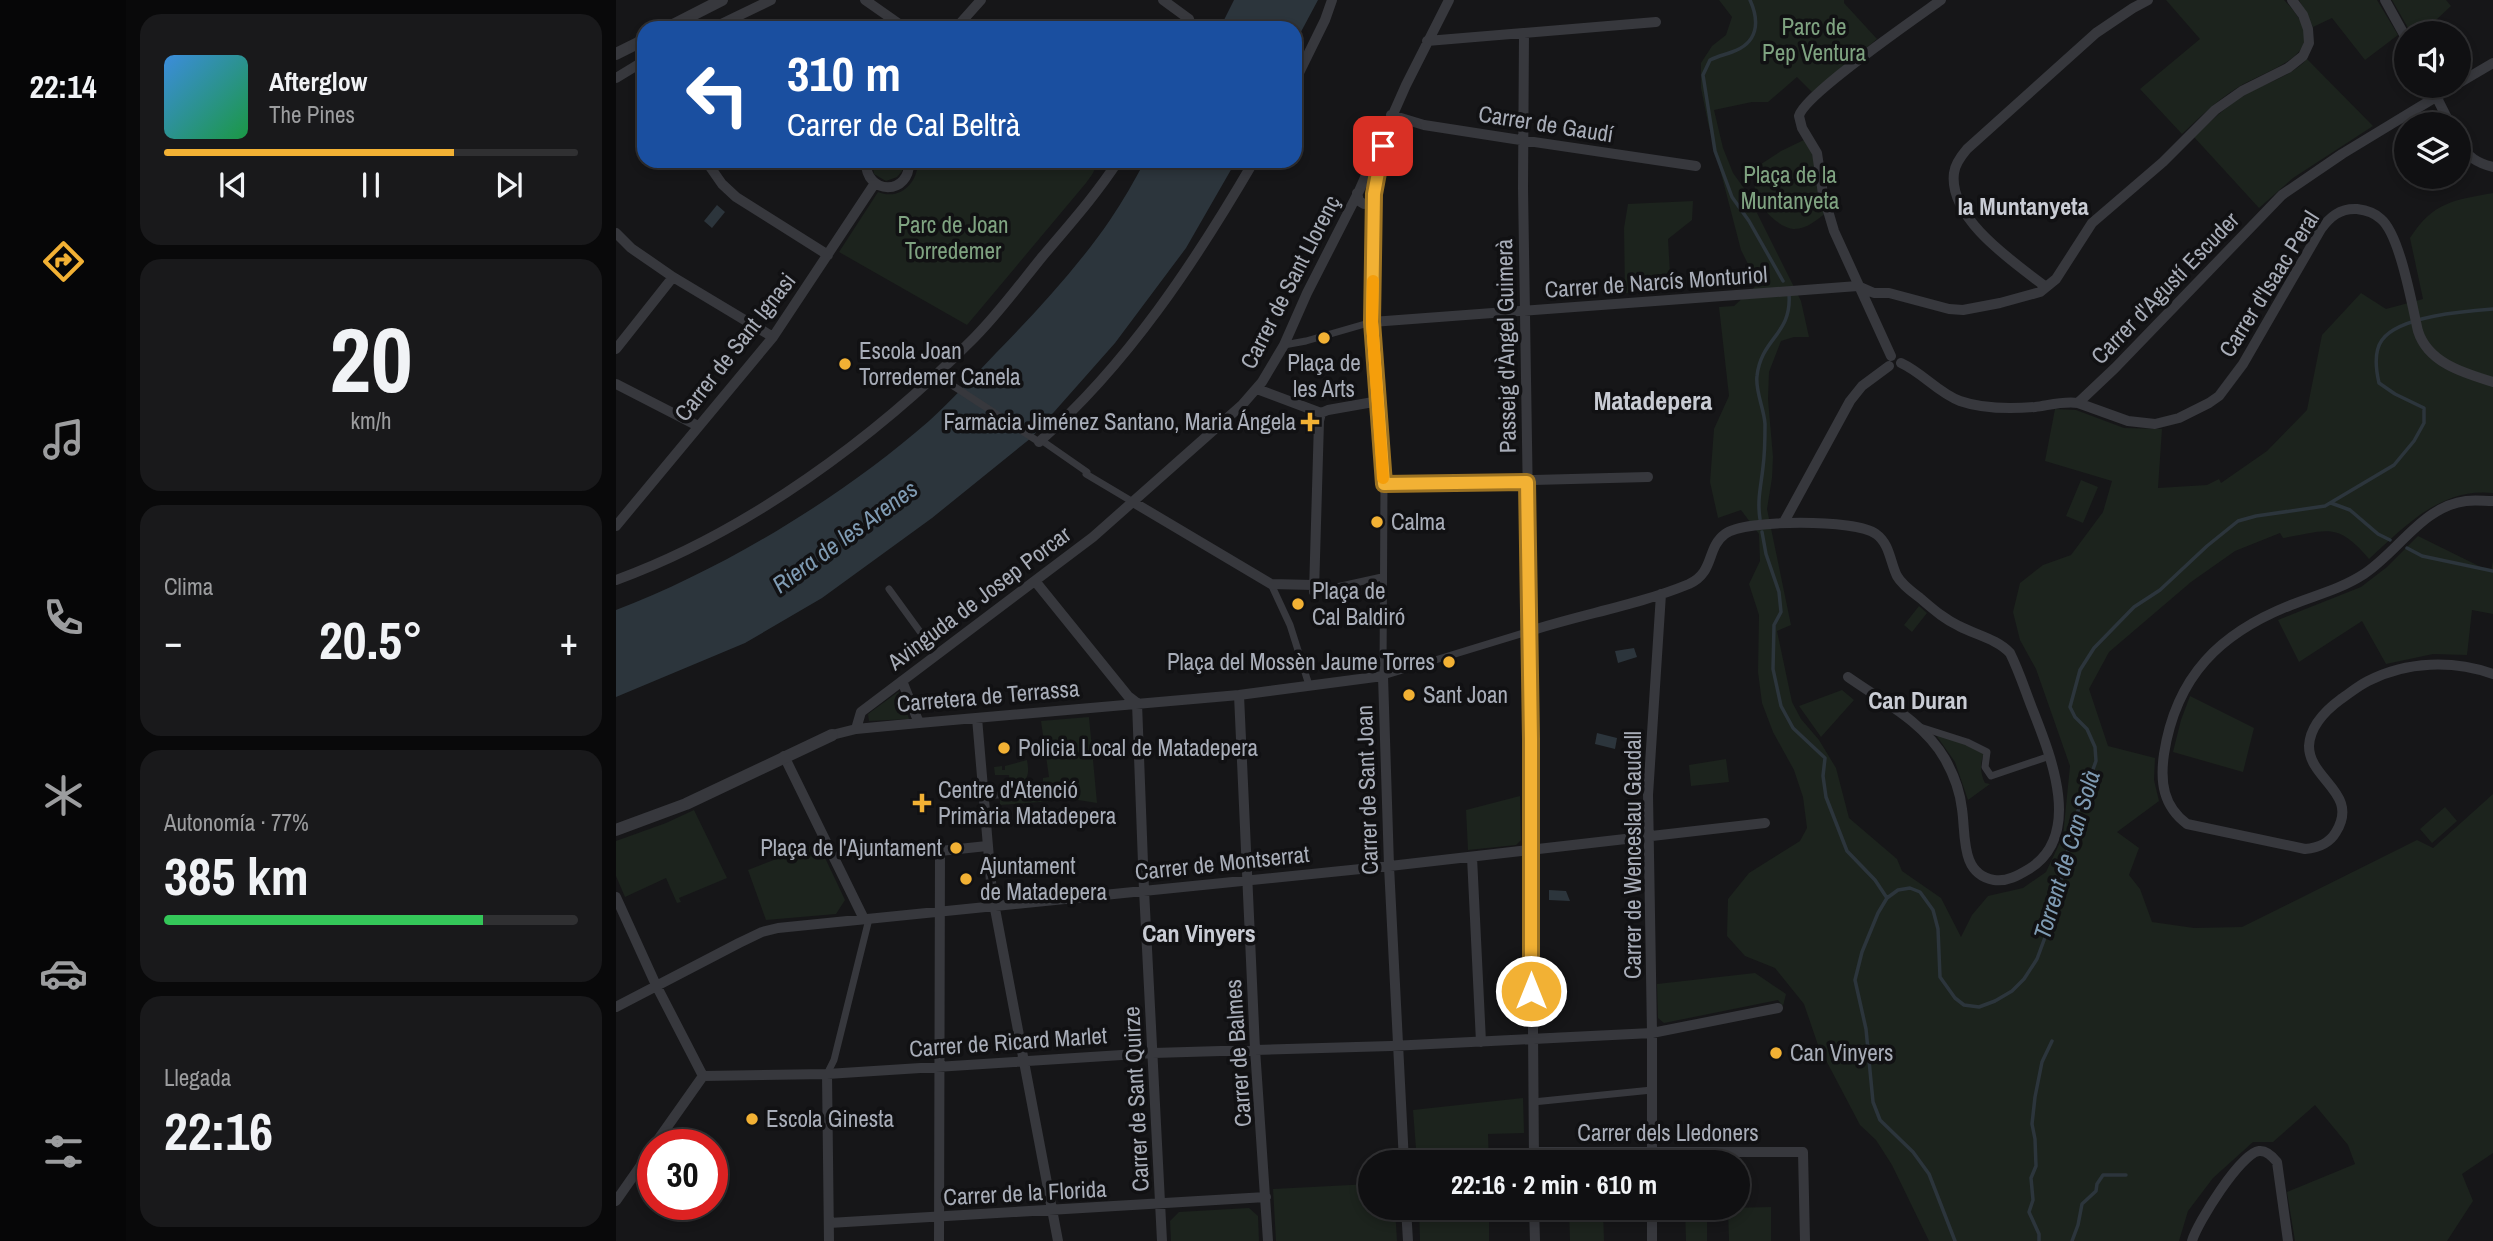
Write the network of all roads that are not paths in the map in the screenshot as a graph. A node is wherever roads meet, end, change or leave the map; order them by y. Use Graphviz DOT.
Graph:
graph roads {
  1 [pos="722,0"];
  2 [pos="771,0"];
  3 [pos="865,0"];
  4 [pos="981,0"];
  5 [pos="1163,0"];
  6 [pos="1332,0"];
  7 [pos="1449,0"];
  8 [pos="1941,0"];
  9 [pos="2148,0"];
  10 [pos="2292,0"];
  11 [pos="2385,0"];
  12 [pos="681,21"];
  13 [pos="739,21"];
  14 [pos="895,21"];
  15 [pos="962,21"];
  16 [pos="1190,21"];
  17 [pos="2397,21"];
  18 [pos="1656,22"];
  19 [pos="1524,33"];
  20 [pos="1427,41"];
  21 [pos="637,44"];
  22 [pos="616,54"];
  23 [pos="2493,63"];
  24 [pos="1302,67"];
  25 [pos="637,68"];
  26 [pos="2471,76"];
  27 [pos="616,78"];
  28 [pos="2433,98"];
  29 [pos="1391,116"];
  30 [pos="1386,129"];
  31 [pos="1523,141"];
  32 [pos="2471,158"];
  33 [pos="1696,166"];
  34 [pos="2493,167"];
  35 [pos="710,168"];
  36 [pos="867,168"];
  37 [pos="908,168"];
  38 [pos="1113,168"];
  39 [pos="1250,168"];
  40 [pos="875,183"];
  41 [pos="1358,192"];
  42 [pos="1374,195"];
  43 [pos="616,233"];
  44 [pos="828,256"];
  45 [pos="673,277"];
  46 [pos="1858,286"];
  47 [pos="2046,287"];
  48 [pos="1525,311"];
  49 [pos="1372,322"];
  50 [pos="773,337"];
  51 [pos="1284,345"];
  52 [pos="616,349"];
  53 [pos="1890,361"];
  54 [pos="935,374"];
  55 [pos="2493,382"];
  56 [pos="616,384"];
  57 [pos="1257,388"];
  58 [pos="1379,401"];
  59 [pos="2078,402"];
  60 [pos="1321,413"];
  61 [pos="698,426"];
  62 [pos="1040,441"];
  63 [pos="1648,477"];
  64 [pos="1527,482"];
  65 [pos="1384,484"];
  66 [pos="2493,500"];
  67 [pos="1133,502"];
  68 [pos="617,522"];
  69 [pos="1784,522"];
  70 [pos="616,575"];
  71 [pos="630,575"];
  72 [pos="1382,577"];
  73 [pos="616,580"];
  74 [pos="1035,581"];
  75 [pos="1271,584"];
  76 [pos="889,589"];
  77 [pos="1313,589"];
  78 [pos="1661,594"];
  79 [pos="1530,631"];
  80 [pos="937,656"];
  81 [pos="2493,674"];
  82 [pos="1383,676"];
  83 [pos="1848,677"];
  84 [pos="902,681"];
  85 [pos="1309,685"];
  86 [pos="1239,695"];
  87 [pos="1138,703"];
  88 [pos="977,718"];
  89 [pos="919,723"];
  90 [pos="1918,726"];
  91 [pos="856,729"];
  92 [pos="832,734"];
  93 [pos="784,756"];
  94 [pos="2050,756"];
  95 [pos="1051,791"];
  96 [pos="983,796"];
  97 [pos="1765,823"];
  98 [pos="616,830"];
  99 [pos="1649,836"];
  100 [pos="987,846"];
  101 [pos="1530,850"];
  102 [pos="1472,857"];
  103 [pos="1389,866"];
  104 [pos="1247,879"];
  105 [pos="1144,890"];
  106 [pos="616,897"];
  107 [pos="994,905"];
  108 [pos="939,911"];
  109 [pos="866,919"];
  110 [pos="656,985"];
  111 [pos="616,1007"];
  112 [pos="1778,1008"];
  113 [pos="1652,1033"];
  114 [pos="1531,1039"];
  115 [pos="1481,1042"];
  116 [pos="1399,1046"];
  117 [pos="1255,1049"];
  118 [pos="1153,1053"];
  119 [pos="1024,1060"];
  120 [pos="939,1065"];
  121 [pos="827,1074"];
  122 [pos="703,1076"];
  123 [pos="1653,1090"];
  124 [pos="1533,1102"];
  125 [pos="666,1129"];
  126 [pos="1403,1150"];
  127 [pos="1534,1150"];
  128 [pos="1652,1150"];
  129 [pos="1750,1154"];
  130 [pos="637,1171"];
  131 [pos="1266,1197"];
  132 [pos="616,1201"];
  133 [pos="1160,1205"];
  134 [pos="1052,1211"];
  135 [pos="939,1216"];
  136 [pos="1407,1220"];
  137 [pos="1534,1220"];
  138 [pos="1652,1220"];
  139 [pos="829,1223"];
  140 [pos="829,1241"];
  141 [pos="939,1241"];
  142 [pos="1058,1241"];
  143 [pos="1162,1241"];
  144 [pos="1268,1241"];
  145 [pos="1408,1241"];
  146 [pos="1535,1241"];
  147 [pos="1652,1241"];
  148 [pos="1805,1241"];
  149 [pos="2192,1241"];
  150 [pos="2288,1241"];
  1 -- 12 [label="street"];
  2 -- 13 [label="street"];
  3 -- 14 [label="street"];
  4 -- 15 [label="street"];
  5 -- 16 [label="street"];
  6 -- 24 [label="street"];
  7 -- 20 [label="street, Carrer de Sant Llorenç"];
  8 -- 46 [label="street"];
  9 -- 47 [label="street"];
  10 -- 47 [label="street"];
  11 -- 17 [label="street"];
  18 -- 19 [label="street"];
  19 -- 20 [label="street"];
  19 -- 31 [label="street, Passeig d'Àngel Guimerà"];
  20 -- 29 [label="street, Carrer de Sant Llorenç"];
  21 -- 22 [label="street"];
  23 -- 26 [label="street"];
  25 -- 27 [label="street"];
  28 -- 59 [label="street, Carrer d'Agustí Escuder"];
  29 -- 30 [label="street, Carrer de Sant Llorenç"];
  29 -- 31 [label="street, Carrer de Gaudí"];
  30 -- 41 [label="street, Carrer de Sant Llorenç"];
  30 -- 42 [label="street, Carrer de Sant Joan"];
  31 -- 33 [label="street, Carrer de Gaudí"];
  31 -- 48 [label="street, Passeig d'Àngel Guimerà"];
  32 -- 34 [label="street"];
  35 -- 44 [label="street"];
  36 -- 40 [label="street"];
  37 -- 40 [label="street"];
  38 -- 54 [label="street"];
  39 -- 62 [label="street"];
  40 -- 44 [label="street, Carrer de Sant Ignasi"];
  41 -- 42 [label="street"];
  41 -- 51 [label="street, Carrer de Sant Llorenç"];
  42 -- 49 [label="street, Carrer de Sant Joan"];
  43 -- 45 [label="street"];
  44 -- 50 [label="street, Carrer de Sant Ignasi"];
  45 -- 50 [label="street"];
  45 -- 52 [label="street"];
  46 -- 47 [label="street, Carrer de Narcís Monturiol"];
  46 -- 48 [label="street, Carrer de Narcís Monturiol"];
  46 -- 53 [label="street"];
  48 -- 49 [label="street, Carrer de Narcís Monturiol"];
  48 -- 64 [label="street, Passeig d'Àngel Guimerà"];
  49 -- 51 [label="street"];
  49 -- 58 [label="street, Carrer de Sant Joan"];
  50 -- 61 [label="street, Carrer de Sant Ignasi"];
  51 -- 57 [label="street, Carrer de Sant Llorenç"];
  53 -- 59 [label="street"];
  53 -- 69 [label="street"];
  54 -- 62 [label="street"];
  54 -- 71 [label="street"];
  55 -- 59 [label="street, Carrer d'Isaac Peral"];
  56 -- 61 [label="street"];
  57 -- 60 [label="street"];
  57 -- 67 [label="street, Carrer de Sant Llorenç"];
  58 -- 60 [label="street"];
  58 -- 65 [label="street, Carrer de Sant Joan"];
  60 -- 77 [label="street"];
  61 -- 68 [label="street, Carrer de Sant Ignasi"];
  62 -- 67 [label="street"];
  63 -- 64 [label="street"];
  64 -- 65 [label="street"];
  64 -- 79 [label="street, Passeig d'Àngel Guimerà"];
  65 -- 72 [label="street, Carrer de Sant Joan"];
  66 -- 81 [label="street"];
  67 -- 74 [label="street, Avinguda de Josep Porcar"];
  67 -- 75 [label="street"];
  69 -- 78 [label="street"];
  69 -- 94 [label="street"];
  70 -- 71 [label="street"];
  71 -- 73 [label="street"];
  72 -- 77 [label="street"];
  72 -- 82 [label="street, Carrer de Sant Joan"];
  74 -- 80 [label="street, Avinguda de Josep Porcar"];
  74 -- 87 [label="street"];
  75 -- 77 [label="street"];
  75 -- 85 [label="street"];
  76 -- 80 [label="street"];
  78 -- 79 [label="street"];
  78 -- 99 [label="street, Carrer de Wenceslau Gaudall"];
  79 -- 82 [label="street"];
  79 -- 101 [label="street, Passeig d'Àngel Guimerà"];
  80 -- 84 [label="street, Avinguda de Josep Porcar"];
  82 -- 85 [label="street, Carretera de Terrassa"];
  82 -- 103 [label="street, Carrer de Sant Joan"];
  83 -- 90 [label="street"];
  84 -- 89 [label="street"];
  84 -- 91 [label="street, Avinguda de Josep Porcar"];
  85 -- 86 [label="street, Carretera de Terrassa"];
  86 -- 87 [label="street, Carretera de Terrassa"];
  86 -- 104 [label="street, Carrer de Balmes"];
  87 -- 88 [label="street, Carretera de Terrassa"];
  87 -- 105 [label="street, Carrer de Sant Quirze"];
  88 -- 89 [label="street, Carretera de Terrassa"];
  88 -- 96 [label="street"];
  89 -- 91 [label="street, Carretera de Terrassa"];
  90 -- 94 [label="street"];
  90 -- 94 [label="street"];
  91 -- 92 [label="street, Carretera de Terrassa"];
  92 -- 93 [label="street, Carretera de Terrassa"];
  93 -- 98 [label="street, Carretera de Terrassa"];
  93 -- 109 [label="street"];
  95 -- 96 [label="street"];
  96 -- 100 [label="street"];
  97 -- 99 [label="street, Carrer de Montserrat"];
  99 -- 101 [label="street, Carrer de Montserrat"];
  99 -- 113 [label="street, Carrer de Wenceslau Gaudall"];
  100 -- 107 [label="street"];
  100 -- 108 [label="street"];
  101 -- 102 [label="street, Carrer de Montserrat"];
  101 -- 114 [label="street, Passeig d'Àngel Guimerà"];
  102 -- 103 [label="street, Carrer de Montserrat"];
  102 -- 115 [label="street"];
  103 -- 104 [label="street, Carrer de Montserrat"];
  103 -- 116 [label="street, Carrer de Sant Joan"];
  104 -- 105 [label="street, Carrer de Montserrat"];
  104 -- 117 [label="street, Carrer de Balmes"];
  105 -- 107 [label="street, Carrer de Montserrat"];
  105 -- 118 [label="street, Carrer de Sant Quirze"];
  106 -- 110 [label="street"];
  107 -- 108 [label="street, Carrer de Montserrat"];
  107 -- 119 [label="street"];
  108 -- 109 [label="street, Carrer de Montserrat"];
  108 -- 120 [label="street"];
  109 -- 110 [label="street, Carrer de Montserrat"];
  109 -- 121 [label="street"];
  110 -- 111 [label="street, Carrer de Montserrat"];
  110 -- 122 [label="street"];
  112 -- 113 [label="street, Carrer de Ricard Marlet"];
  113 -- 114 [label="street, Carrer de Ricard Marlet"];
  113 -- 123 [label="street, Carrer de Wenceslau Gaudall"];
  114 -- 115 [label="street, Carrer de Ricard Marlet"];
  114 -- 124 [label="street, Passeig d'Àngel Guimerà"];
  115 -- 116 [label="street, Carrer de Ricard Marlet"];
  116 -- 117 [label="street, Carrer de Ricard Marlet"];
  116 -- 126 [label="street, Carrer de Sant Joan"];
  117 -- 118 [label="street, Carrer de Ricard Marlet"];
  117 -- 131 [label="street, Carrer de Balmes"];
  118 -- 119 [label="street, Carrer de Ricard Marlet"];
  118 -- 133 [label="street, Carrer de Sant Quirze"];
  119 -- 120 [label="street, Carrer de Ricard Marlet"];
  119 -- 134 [label="street"];
  120 -- 121 [label="street, Carrer de Ricard Marlet"];
  120 -- 135 [label="street"];
  121 -- 122 [label="street, Carrer de Ricard Marlet"];
  121 -- 139 [label="street"];
  122 -- 125 [label="street"];
  123 -- 124 [label="street"];
  123 -- 128 [label="street, Carrer de Wenceslau Gaudall"];
  124 -- 127 [label="street, Passeig d'Àngel Guimerà"];
  129 -- 148 [label="street, Carrer dels Lledoners"];
  130 -- 132 [label="street"];
  131 -- 133 [label="street, Carrer de la Florida"];
  131 -- 144 [label="street, Carrer de Balmes"];
  133 -- 134 [label="street, Carrer de la Florida"];
  133 -- 143 [label="street, Carrer de Sant Quirze"];
  134 -- 135 [label="street, Carrer de la Florida"];
  134 -- 142 [label="street"];
  135 -- 139 [label="street, Carrer de la Florida"];
  135 -- 141 [label="street"];
  136 -- 145 [label="street"];
  137 -- 146 [label="street"];
  138 -- 147 [label="street"];
  139 -- 140 [label="street"];
  149 -- 150 [label="street"];
}
